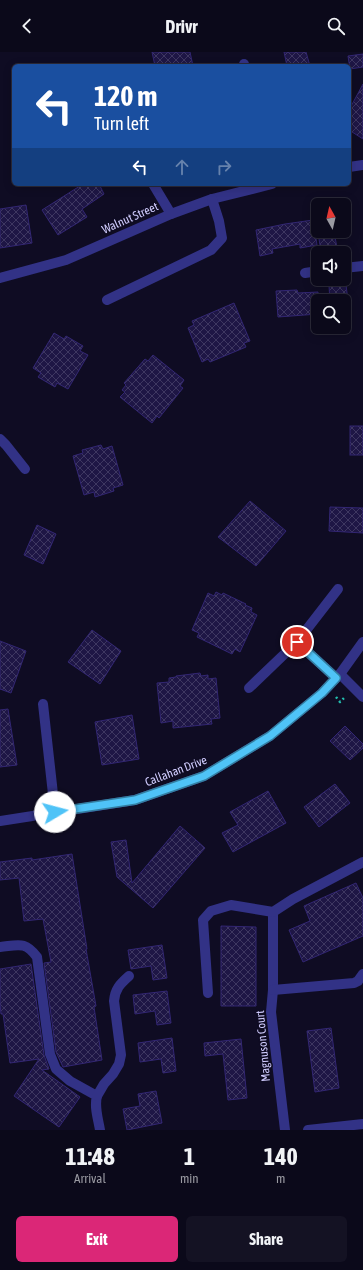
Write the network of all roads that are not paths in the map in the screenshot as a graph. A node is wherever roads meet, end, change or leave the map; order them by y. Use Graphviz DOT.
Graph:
graph roads {
  1 [pos="363,165"];
  2 [pos="351,167"];
  3 [pos="154,186"];
  4 [pos="264,186"];
  5 [pos="212,199"];
  6 [pos="171,214"];
  7 [pos="363,266"];
  8 [pos="351,267"];
  9 [pos="311,272"];
  10 [pos="305,273"];
  11 [pos="0,278"];
  12 [pos="107,300"];
  13 [pos="0,439"];
  14 [pos="25,469"];
  15 [pos="338,589"];
  16 [pos="297,642"];
  17 [pos="363,642"];
  18 [pos="338,676"];
  19 [pos="249,688"];
  20 [pos="363,697"];
  21 [pos="43,704"];
  22 [pos="55,812"];
  23 [pos="0,821"];
  24 [pos="363,862"];
  25 [pos="273,912"];
  26 [pos="0,947"];
  27 [pos="363,974"];
  28 [pos="129,976"];
  29 [pos="274,990"];
  30 [pos="208,993"];
  31 [pos="97,1096"];
  32 [pos="363,1124"];
  33 [pos="100,1130"];
  34 [pos="285,1130"];
  35 [pos="308,1130"];
  1 -- 2 [label="street"];
  3 -- 6 [label="street"];
  4 -- 5 [label="street, Walnut Street"];
  5 -- 6 [label="street, Walnut Street"];
  5 -- 12 [label="street"];
  6 -- 11 [label="street, Walnut Street"];
  7 -- 8 [label="street"];
  9 -- 10 [label="street"];
  13 -- 14 [label="street"];
  15 -- 16 [label="street"];
  16 -- 18 [label="street"];
  16 -- 19 [label="street"];
  17 -- 18 [label="street, Callahan Drive"];
  18 -- 20 [label="street"];
  18 -- 22 [label="street, Callahan Drive"];
  21 -- 22 [label="street"];
  22 -- 23 [label="street, Callahan Drive"];
  24 -- 25 [label="street"];
  25 -- 29 [label="street, Magnuson Court"];
  25 -- 30 [label="street"];
  26 -- 31 [label="street"];
  27 -- 29 [label="street"];
  28 -- 31 [label="street"];
  29 -- 34 [label="street, Magnuson Court"];
  31 -- 33 [label="street"];
  32 -- 35 [label="street"];
}
